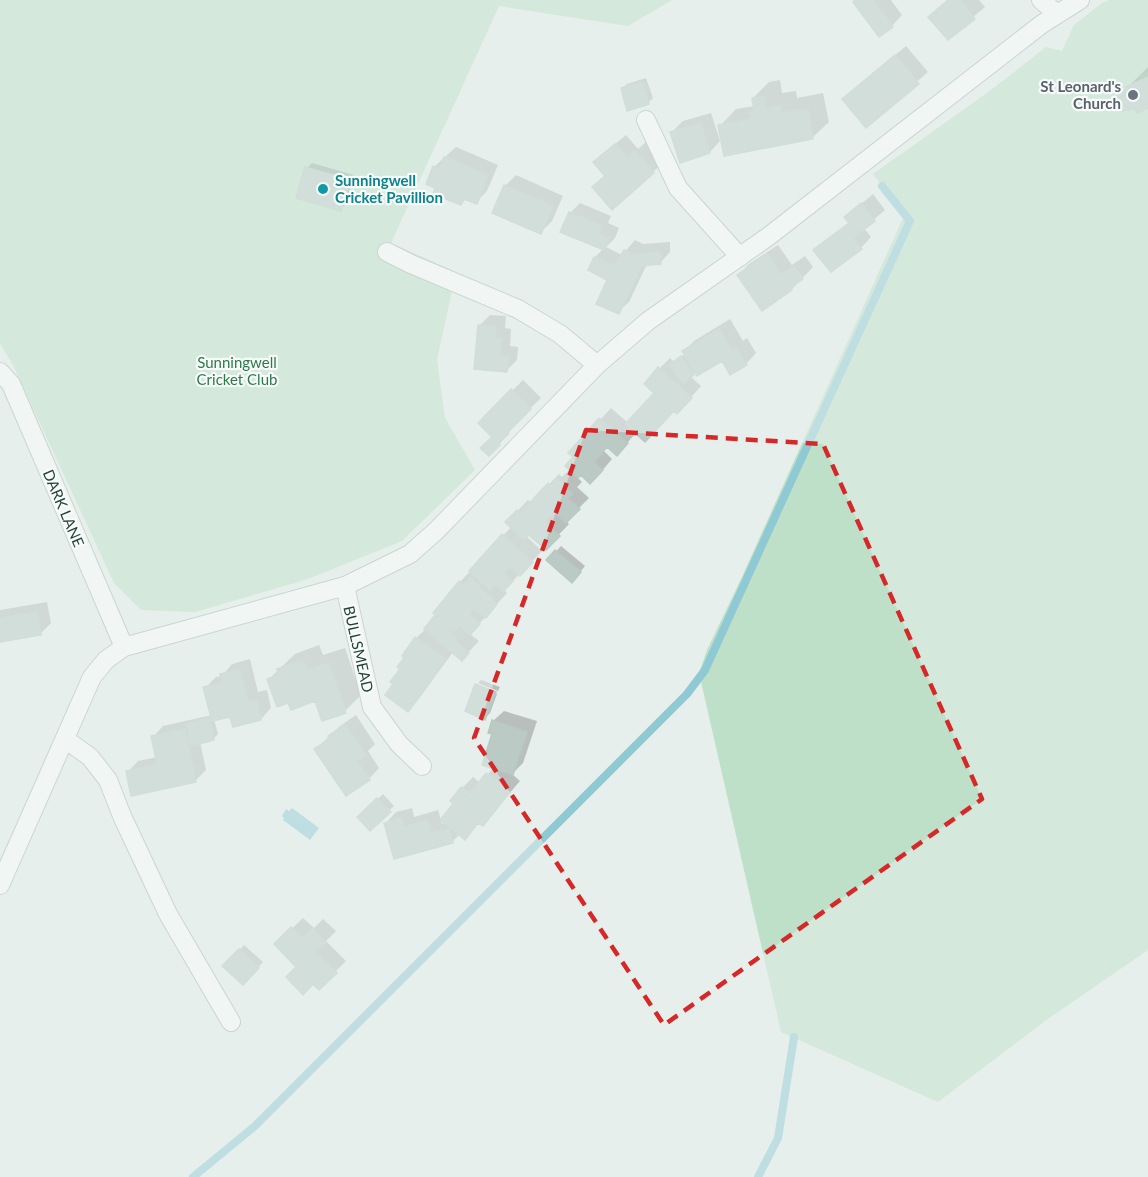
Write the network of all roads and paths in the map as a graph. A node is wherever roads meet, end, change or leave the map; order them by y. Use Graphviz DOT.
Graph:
graph roads {
  1 [pos="1041,0"];
  2 [pos="1080,0"];
  3 [pos="1056,13"];
  4 [pos="646,120"];
  5 [pos="387,252"];
  6 [pos="740,257"];
  7 [pos="597,364"];
  8 [pos="0,372"];
  9 [pos="345,586"];
  10 [pos="124,647"];
  11 [pos="65,739"];
  12 [pos="422,766"];
  13 [pos="0,885"];
  14 [pos="231,1022"];
  1 -- 3 [label="street"];
  2 -- 3 [label="street"];
  3 -- 6 [label="street"];
  4 -- 6 [label="street"];
  5 -- 7 [label="street"];
  6 -- 7 [label="street"];
  7 -- 9 [label="street"];
  8 -- 10 [label="street, DARK LANE"];
  9 -- 10 [label="street"];
  9 -- 12 [label="street, BULLSMEAD"];
  10 -- 11 [label="street"];
  11 -- 13 [label="street"];
  11 -- 14 [label="street"];
}
